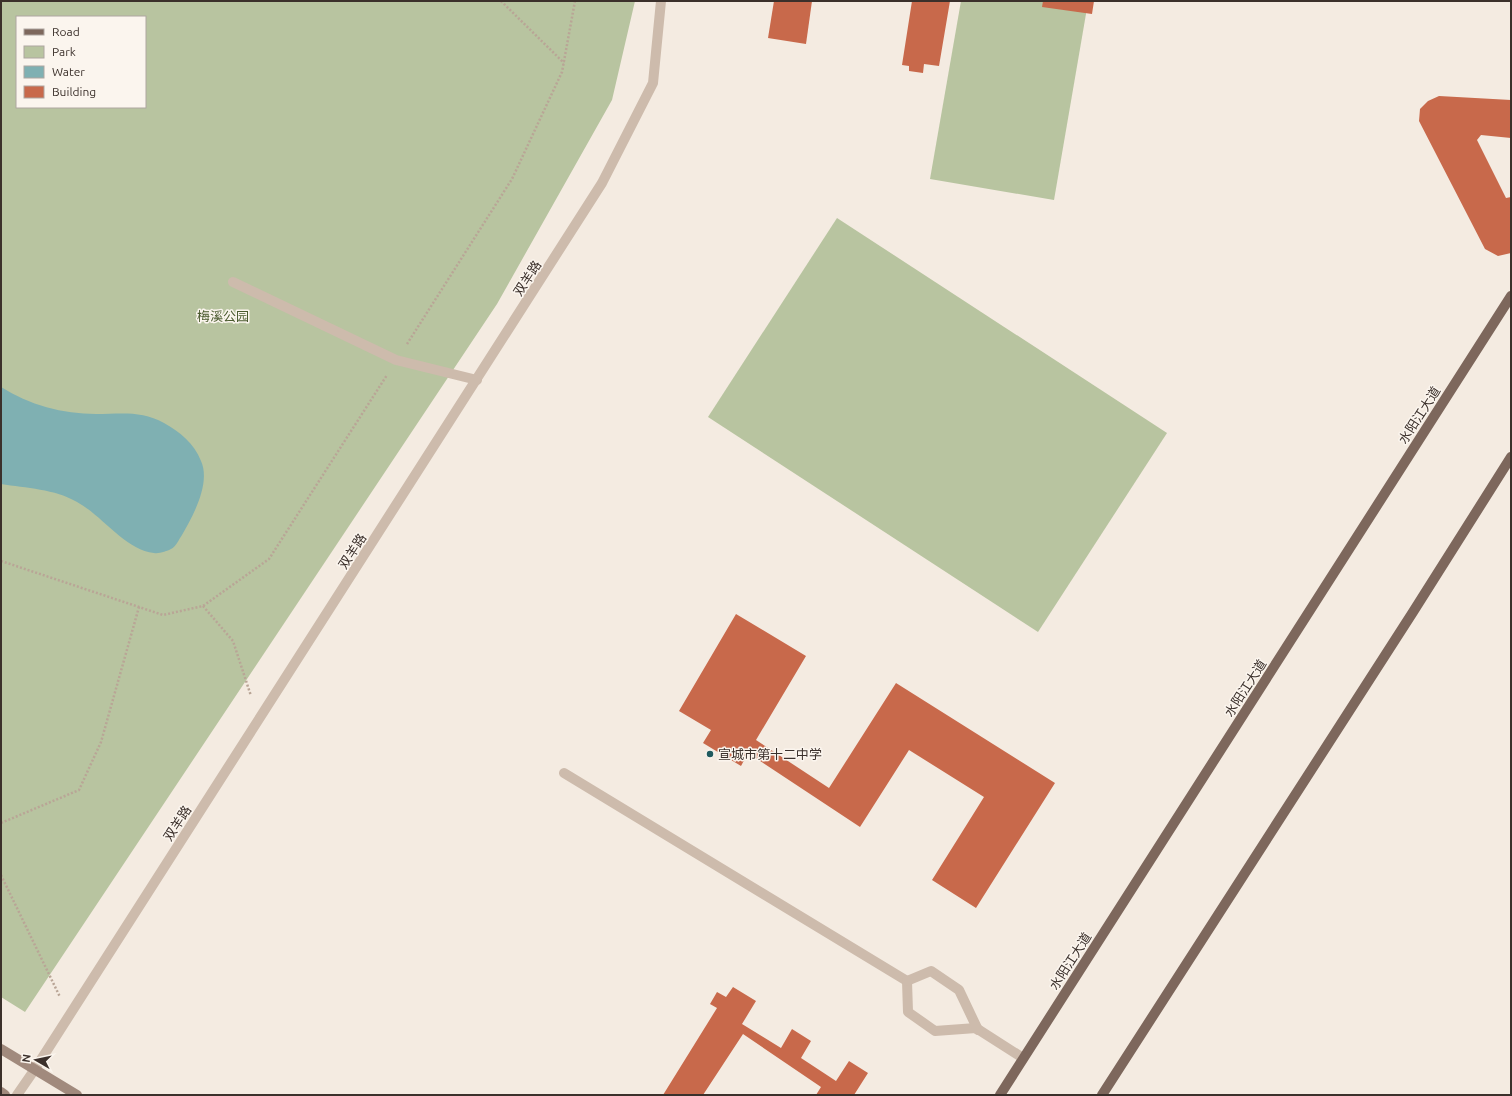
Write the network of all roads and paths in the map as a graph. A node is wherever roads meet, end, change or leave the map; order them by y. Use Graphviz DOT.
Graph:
graph roads {
  1 [pos="501,1"];
  2 [pos="574,1"];
  3 [pos="661,1"];
  4 [pos="564,63"];
  5 [pos="233,282"];
  6 [pos="1511,296"];
  7 [pos="396,360"];
  8 [pos="477,380"];
  9 [pos="1511,457"];
  10 [pos="1,561"];
  11 [pos="204,606"];
  12 [pos="139,607"];
  13 [pos="259,720"];
  14 [pos="564,773"];
  15 [pos="1,823"];
  16 [pos="1,875"];
  17 [pos="907,981"];
  18 [pos="69,1016"];
  19 [pos="977,1029"];
  20 [pos="1,1049"];
  21 [pos="1024,1058"];
  22 [pos="35,1069"];
  23 [pos="1,1092"];
  24 [pos="5,1095"];
  25 [pos="17,1095"];
  26 [pos="77,1095"];
  27 [pos="1000,1095"];
  28 [pos="1102,1095"];
  1 -- 4 [label="path"];
  2 -- 4 [label="path"];
  3 -- 8 [label="street, 双羊路"];
  4 -- 7 [label="path"];
  5 -- 7 [label="street"];
  6 -- 21 [label="main road, 水阳江大道"];
  7 -- 8 [label="street"];
  7 -- 11 [label="path"];
  8 -- 13 [label="street, 双羊路"];
  9 -- 28 [label="main road"];
  10 -- 12 [label="path"];
  11 -- 12 [label="path"];
  11 -- 13 [label="path"];
  12 -- 15 [label="path"];
  13 -- 18 [label="street, 双羊路"];
  14 -- 17 [label="street"];
  16 -- 18 [label="path"];
  17 -- 19 [label="street"];
  17 -- 19 [label="street"];
  18 -- 22 [label="street, 双羊路"];
  19 -- 21 [label="street"];
  20 -- 22 [label="street"];
  21 -- 27 [label="main road, 水阳江大道"];
  22 -- 25 [label="street, 双羊路"];
  22 -- 26 [label="street"];
  23 -- 24 [label="street"];
}
